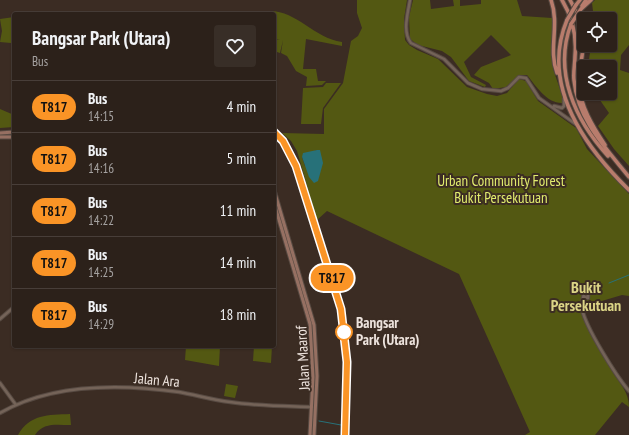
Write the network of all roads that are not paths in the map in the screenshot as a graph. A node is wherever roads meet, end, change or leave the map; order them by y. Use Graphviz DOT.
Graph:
graph roads {
  1 [pos="410,0"];
  2 [pos="551,0"];
  3 [pos="562,0"];
  4 [pos="570,0"];
  5 [pos="580,0"];
  6 [pos="586,0"];
  7 [pos="591,0"];
  8 [pos="581,9"];
  9 [pos="577,13"];
  10 [pos="583,52"];
  11 [pos="560,83"];
  12 [pos="564,94"];
  13 [pos="550,104"];
  14 [pos="577,125"];
  15 [pos="12,132"];
  16 [pos="0,133"];
  17 [pos="0,137"];
  18 [pos="12,137"];
  19 [pos="629,173"];
  20 [pos="629,178"];
  21 [pos="629,190"];
  22 [pos="276,197"];
  23 [pos="276,210"];
  24 [pos="584,297"];
  25 [pos="12,309"];
  26 [pos="0,319"];
  27 [pos="0,383"];
  28 [pos="629,391"];
  29 [pos="16,405"];
  30 [pos="314,407"];
  31 [pos="0,413"];
  32 [pos="310,435"];
  33 [pos="314,435"];
  1 -- 13 [label="street"];
  2 -- 11 [label="main road"];
  3 -- 20 [label="main road"];
  4 -- 9 [label="main road"];
  5 -- 11 [label="main road, bridge"];
  6 -- 8 [label="main road"];
  7 -- 8 [label="main road"];
  8 -- 20 [label="main road, bridge"];
  10 -- 19 [label="main road"];
  11 -- 12 [label="main road"];
  12 -- 13 [label="street"];
  12 -- 14 [label="main road"];
  13 -- 14 [label="street"];
  14 -- 21 [label="main road"];
  15 -- 16 [label="main road"];
  17 -- 18 [label="main road"];
  22 -- 30 [label="main road, Jalan Maarof"];
  23 -- 30 [label="main road, Jalan Maarof"];
  24 -- 28 [label="street"];
  25 -- 26 [label="street"];
  27 -- 29 [label="street"];
  29 -- 30 [label="street, Jalan Ara"];
  29 -- 31 [label="street, Jalan Ara"];
  30 -- 32 [label="main road, Jalan Maarof"];
  30 -- 33 [label="main road, Jalan Maarof"];
}
